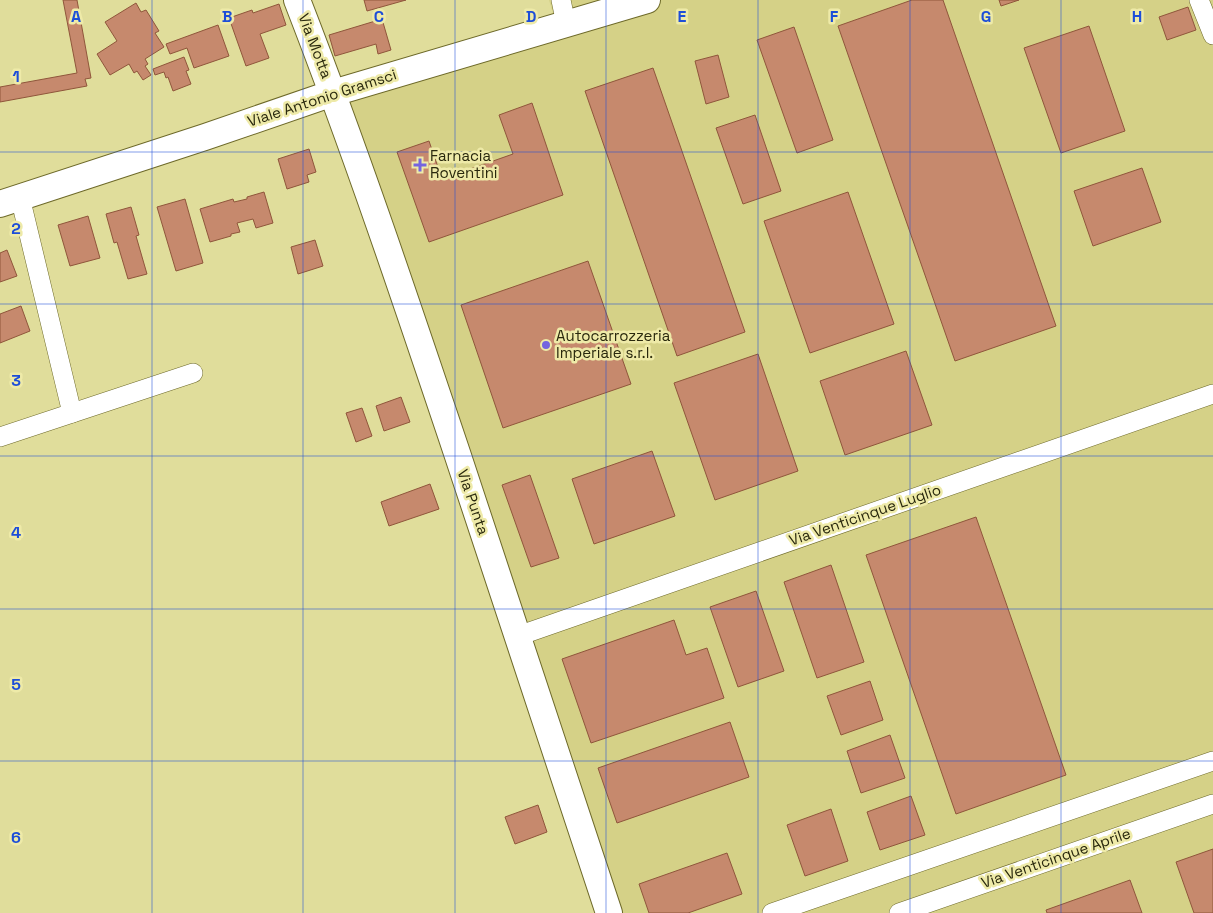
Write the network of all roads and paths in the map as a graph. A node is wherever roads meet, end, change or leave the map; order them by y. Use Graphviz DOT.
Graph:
graph roads {
  1 [pos="297,0"];
  2 [pos="647,0"];
  3 [pos="1199,0"];
  4 [pos="563,12"];
  5 [pos="1213,35"];
  6 [pos="333,93"];
  7 [pos="10,201"];
  8 [pos="193,373"];
  9 [pos="1213,394"];
  10 [pos="72,413"];
  11 [pos="0,437"];
  12 [pos="518,636"];
  13 [pos="1213,761"];
  14 [pos="1213,804"];
  15 [pos="609,913"];
  16 [pos="772,913"];
  17 [pos="899,913"];
  1 -- 6 [label="street, Via Motta"];
  2 -- 4 [label="street, Viale Antonio Gramsci"];
  3 -- 5 [label="street"];
  4 -- 6 [label="street, Viale Antonio Gramsci"];
  6 -- 7 [label="street, Viale Antonio Gramsci"];
  6 -- 12 [label="street, Via Punta"];
  7 -- 10 [label="street"];
  8 -- 10 [label="street"];
  9 -- 12 [label="street, Via Venticinque Luglio"];
  10 -- 11 [label="street"];
  12 -- 15 [label="street, Via Punta"];
  13 -- 16 [label="street"];
  14 -- 17 [label="street, Via Venticinque Aprile"];
}
